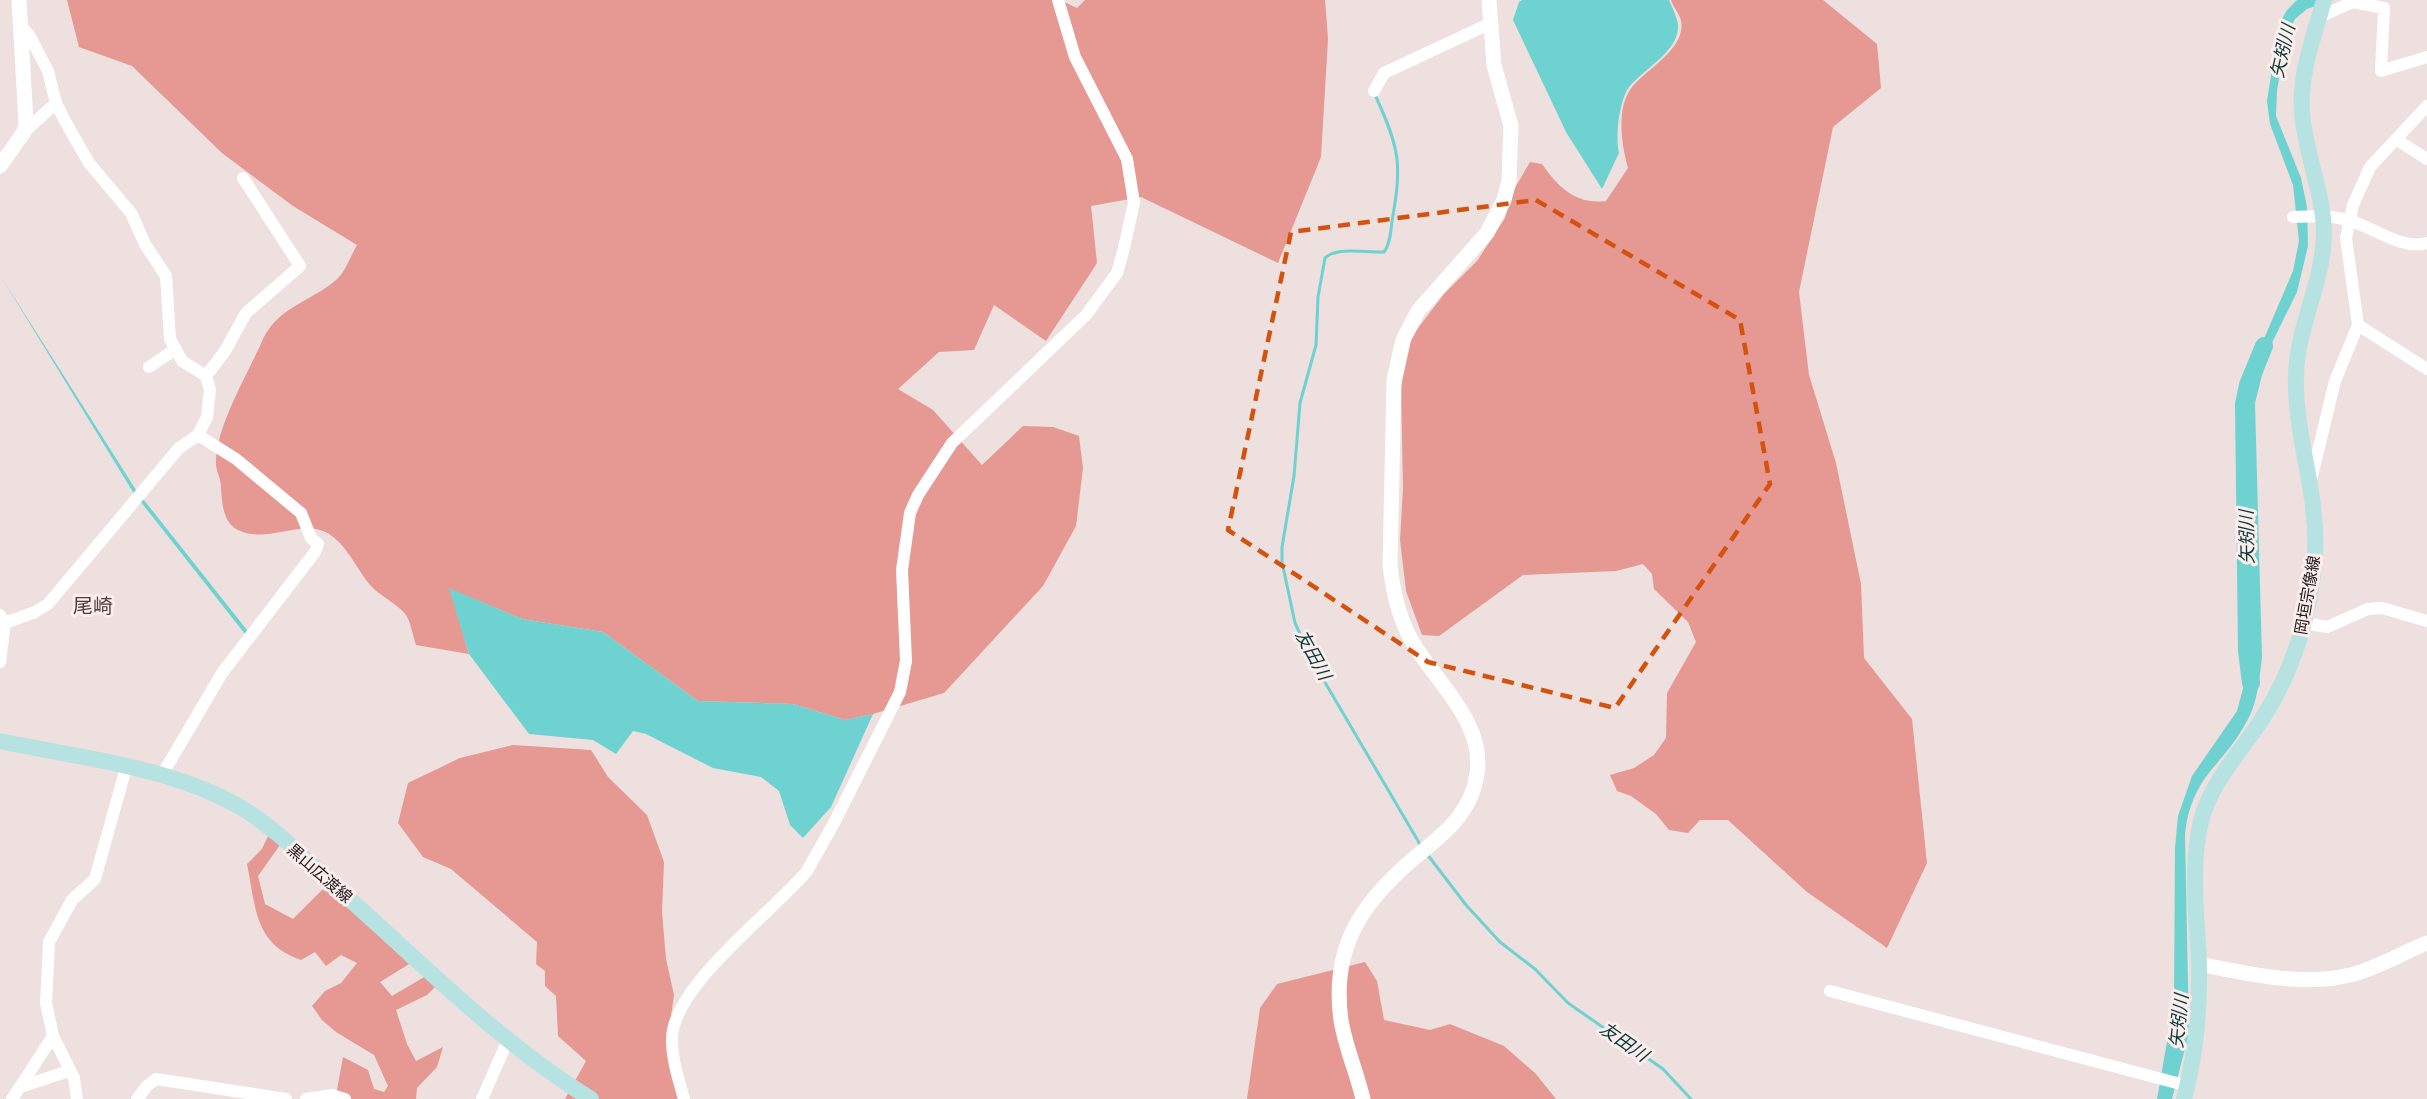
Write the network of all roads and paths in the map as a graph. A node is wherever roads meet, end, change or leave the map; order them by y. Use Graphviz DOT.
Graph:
graph roads {
  1 [pos="19,0"];
  2 [pos="1058,0"];
  3 [pos="1489,0"];
  4 [pos="2321,9"];
  5 [pos="1489,24"];
  6 [pos="21,26"];
  7 [pos="2427,57"];
  8 [pos="1374,91"];
  9 [pos="56,103"];
  10 [pos="2427,106"];
  11 [pos="24,132"];
  12 [pos="2397,140"];
  13 [pos="2427,159"];
  14 [pos="0,166"];
  15 [pos="243,178"];
  16 [pos="2323,215"];
  17 [pos="2292,217"];
  18 [pos="2350,220"];
  19 [pos="2427,243"];
  20 [pos="2358,325"];
  21 [pos="176,349"];
  22 [pos="149,367"];
  23 [pos="2427,369"];
  24 [pos="206,376"];
  25 [pos="198,435"];
  26 [pos="2311,480"];
  27 [pos="3,619"];
  28 [pos="2427,621"];
  29 [pos="2304,623"];
  30 [pos="0,662"];
  31 [pos="0,741"];
  32 [pos="126,768"];
  33 [pos="162,775"];
  34 [pos="2427,943"];
  35 [pos="2199,964"];
  36 [pos="1830,991"];
  37 [pos="53,1036"];
  38 [pos="508,1040"];
  39 [pos="69,1071"];
  40 [pos="20,1087"];
  41 [pos="2186,1092"];
  42 [pos="12,1099"];
  43 [pos="77,1099"];
  44 [pos="137,1099"];
  45 [pos="286,1099"];
  46 [pos="306,1099"];
  47 [pos="345,1099"];
  48 [pos="482,1099"];
  49 [pos="591,1099"];
  50 [pos="684,1099"];
  51 [pos="1363,1099"];
  1 -- 6 [label="street"];
  2 -- 50 [label="street"];
  3 -- 5 [label="street"];
  4 -- 7 [label="street"];
  4 -- 16 [label="main road, 岡垣宗像線"];
  5 -- 8 [label="street"];
  5 -- 51 [label="street"];
  6 -- 9 [label="street"];
  6 -- 11 [label="street"];
  9 -- 11 [label="street"];
  9 -- 21 [label="street"];
  10 -- 12 [label="street"];
  11 -- 14 [label="street"];
  12 -- 13 [label="street"];
  12 -- 18 [label="street"];
  15 -- 24 [label="street"];
  16 -- 17 [label="street"];
  16 -- 18 [label="street"];
  16 -- 26 [label="main road, 岡垣宗像線"];
  18 -- 19 [label="street"];
  18 -- 20 [label="street"];
  20 -- 23 [label="street"];
  20 -- 26 [label="street"];
  21 -- 22 [label="street"];
  21 -- 24 [label="street"];
  24 -- 25 [label="street"];
  25 -- 27 [label="street"];
  25 -- 33 [label="street"];
  26 -- 29 [label="main road, 岡垣宗像線"];
  27 -- 30 [label="street"];
  28 -- 29 [label="street"];
  29 -- 35 [label="main road, 岡垣宗像線"];
  31 -- 32 [label="main road, 黒山広渡線"];
  32 -- 33 [label="main road, 黒山広渡線"];
  32 -- 37 [label="street"];
  33 -- 38 [label="main road, 黒山広渡線"];
  34 -- 35 [label="street"];
  35 -- 41 [label="main road, 岡垣宗像線"];
  36 -- 41 [label="street"];
  37 -- 39 [label="street"];
  37 -- 40 [label="street"];
  38 -- 48 [label="street"];
  38 -- 49 [label="main road, 黒山広渡線"];
  39 -- 40 [label="street"];
  39 -- 43 [label="street"];
  40 -- 42 [label="street"];
  44 -- 45 [label="street"];
  46 -- 47 [label="street"];
}
